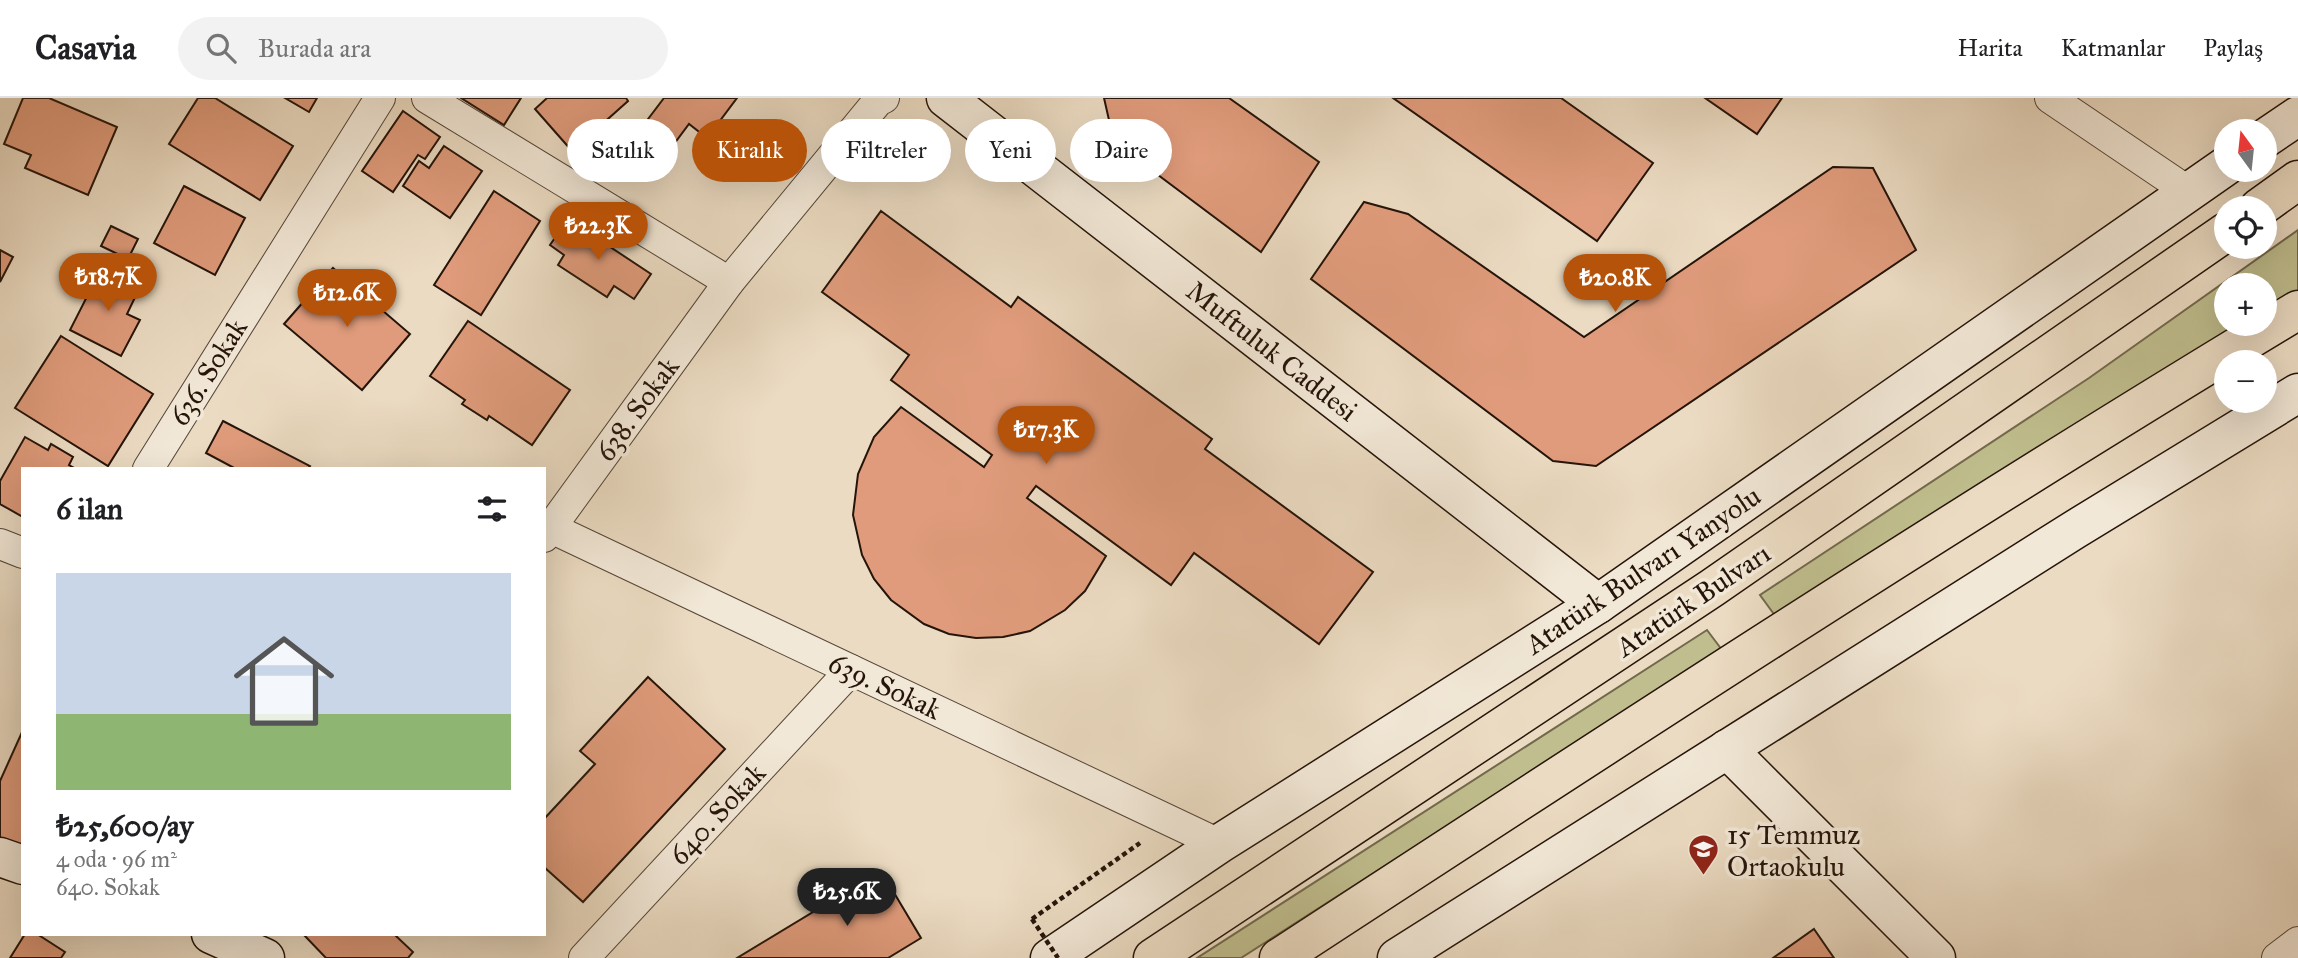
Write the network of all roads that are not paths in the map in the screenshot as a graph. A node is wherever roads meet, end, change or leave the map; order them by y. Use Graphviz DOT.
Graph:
graph roads {
  1 [pos="380,98"];
  2 [pos="427,98"];
  3 [pos="884,98"];
  4 [pos="946,98"];
  5 [pos="2050,98"];
  6 [pos="2298,116"];
  7 [pos="2277,130"];
  8 [pos="2214,174"];
  9 [pos="2298,180"];
  10 [pos="2189,192"];
  11 [pos="2276,196"];
  12 [pos="2214,240"];
  13 [pos="729,282"];
  14 [pos="2298,310"];
  15 [pos="2298,393"];
  16 [pos="149,467"];
  17 [pos="548,533"];
  18 [pos="0,544"];
  19 [pos="21,552"];
  20 [pos="1598,604"];
  21 [pos="851,670"];
  22 [pos="1727,749"];
  23 [pos="1219,844"];
  24 [pos="0,857"];
  25 [pos="21,864"];
  26 [pos="2298,942"];
  27 [pos="584,958"];
  28 [pos="1050,958"];
  29 [pos="1153,958"];
  30 [pos="1279,958"];
  31 [pos="1397,958"];
  32 [pos="1936,958"];
  33 [pos="2277,958"];
  1 -- 16 [label="street, 636. Sokak"];
  2 -- 13 [label="street"];
  3 -- 13 [label="street, 638. Sokak"];
  4 -- 20 [label="street, Muftuluk Caddesi"];
  5 -- 10 [label="street"];
  6 -- 7 [label="street"];
  8 -- 10 [label="street, Atatürk Bulvarı Yanyolu"];
  9 -- 11 [label="highway"];
  10 -- 20 [label="street, Atatürk Bulvarı Yanyolu"];
  12 -- 29 [label="highway, Atatürk Bulvarı"];
  13 -- 17 [label="street, 638. Sokak"];
  14 -- 30 [label="highway"];
  15 -- 22 [label="street"];
  17 -- 21 [label="street, 639. Sokak"];
  18 -- 19 [label="street"];
  20 -- 23 [label="street, Atatürk Bulvarı Yanyolu"];
  21 -- 23 [label="street, 639. Sokak"];
  21 -- 27 [label="street, 640. Sokak"];
  22 -- 31 [label="street"];
  22 -- 32 [label="street"];
  23 -- 28 [label="street, Atatürk Bulvarı Yanyolu"];
  24 -- 25 [label="street"];
  26 -- 33 [label="street"];
}
